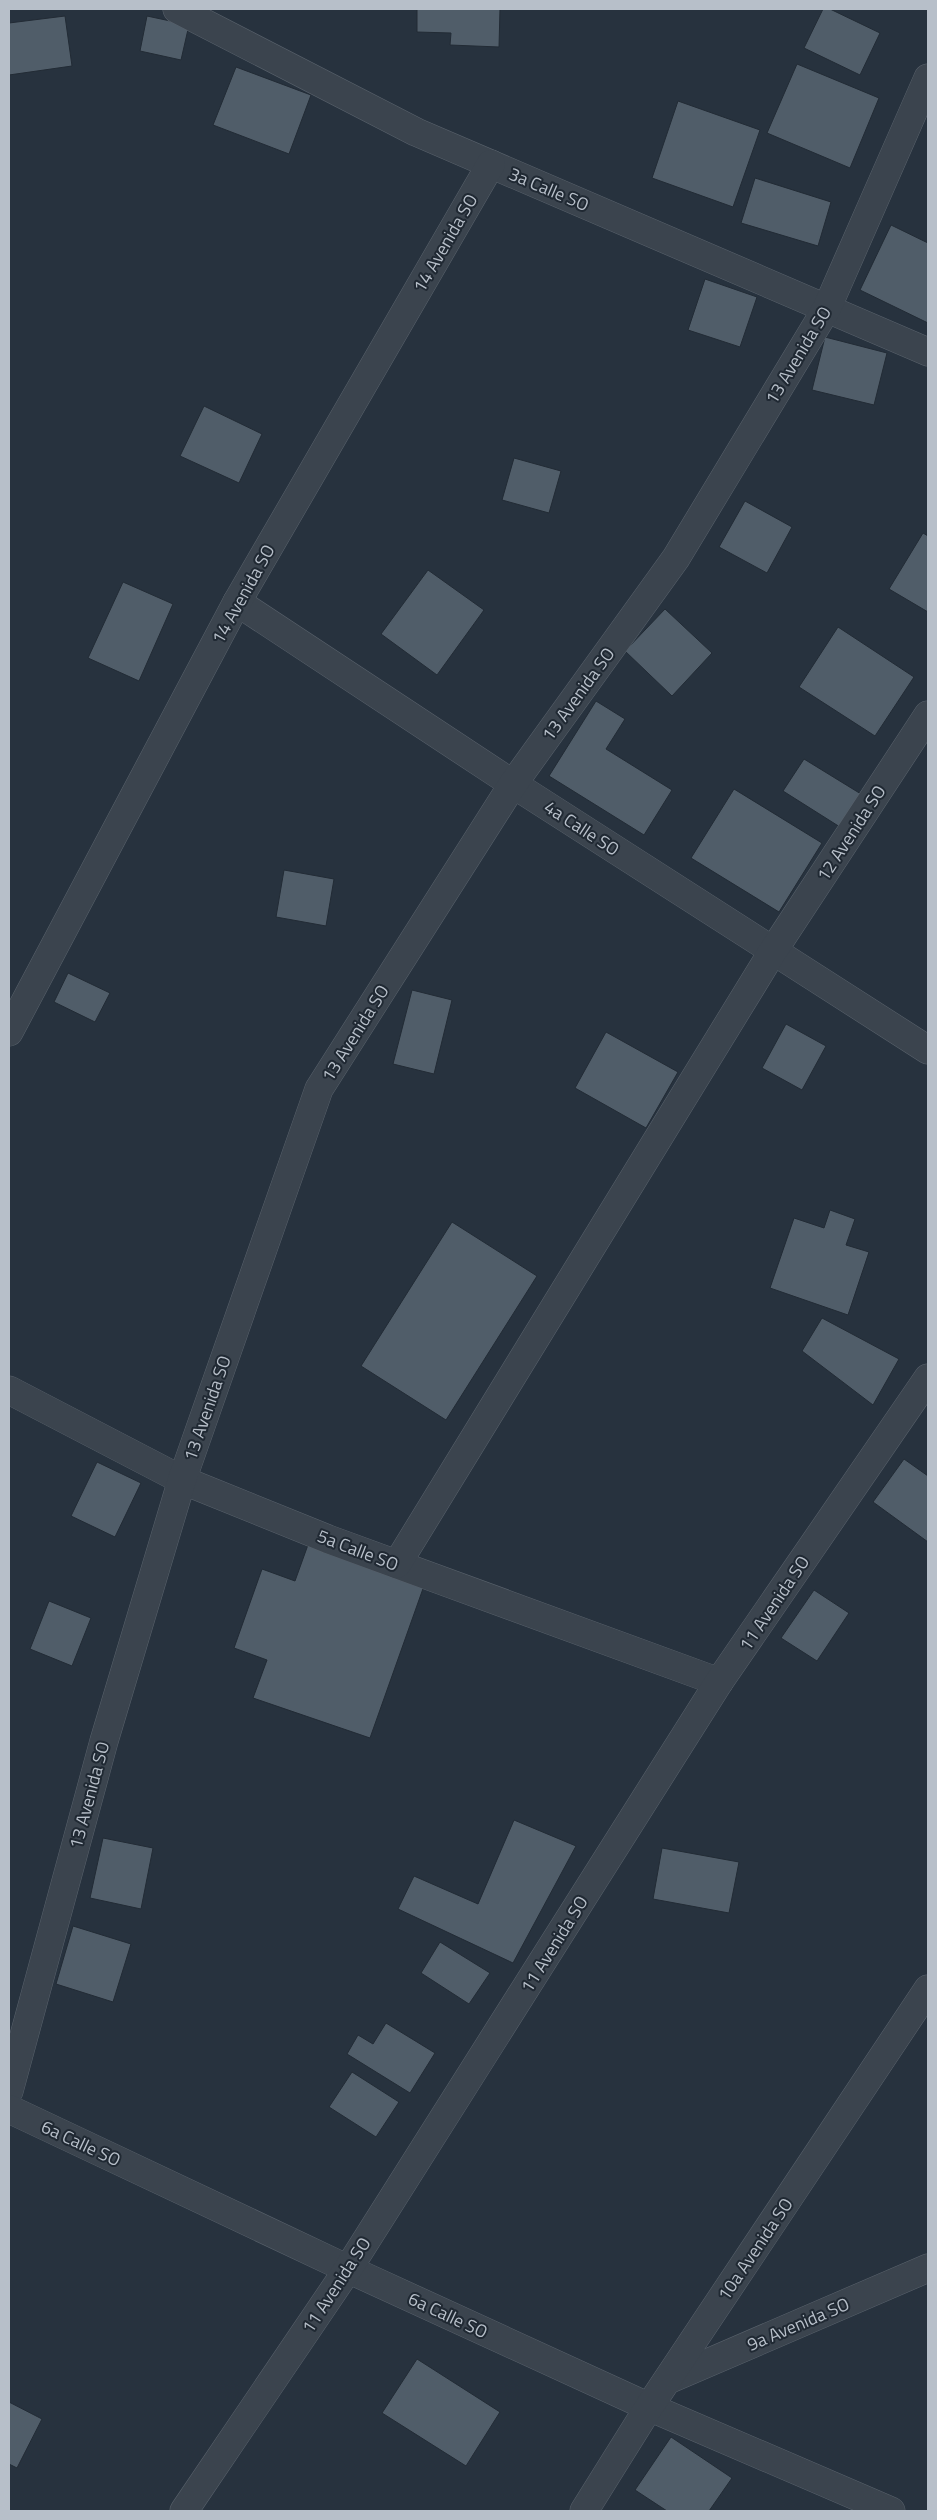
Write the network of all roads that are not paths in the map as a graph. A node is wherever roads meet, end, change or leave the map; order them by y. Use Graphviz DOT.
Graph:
graph roads {
  1 [pos="176,9"];
  2 [pos="928,78"];
  3 [pos="491,164"];
  4 [pos="827,308"];
  5 [pos="928,352"];
  6 [pos="237,602"];
  7 [pos="928,714"];
  8 [pos="513,784"];
  9 [pos="773,951"];
  10 [pos="9,1032"];
  11 [pos="928,1050"];
  12 [pos="928,1378"];
  13 [pos="9,1390"];
  14 [pos="182,1480"];
  15 [pos="397,1564"];
  16 [pos="720,1682"];
  17 [pos="928,1990"];
  18 [pos="9,2091"];
  19 [pos="9,2109"];
  20 [pos="928,2268"];
  21 [pos="348,2269"];
  22 [pos="668,2380"];
  23 [pos="649,2407"];
  24 [pos="184,2511"];
  25 [pos="584,2511"];
  26 [pos="891,2511"];
  1 -- 3 [label="street, 3a Calle SO"];
  2 -- 4 [label="street, 13 Avenida SO"];
  3 -- 4 [label="street, 3a Calle SO"];
  3 -- 6 [label="street, 14 Avenida SO"];
  4 -- 5 [label="street, 3a Calle SO"];
  4 -- 8 [label="street, 13 Avenida SO"];
  6 -- 8 [label="street, 4a Calle SO"];
  6 -- 10 [label="street, 14 Avenida SO"];
  7 -- 9 [label="street, 12 Avenida SO"];
  8 -- 9 [label="street, 4a Calle SO"];
  8 -- 14 [label="street, 13 Avenida SO"];
  9 -- 11 [label="street, 4a Calle SO"];
  9 -- 15 [label="street, 12 Avenida SO"];
  12 -- 16 [label="street, 11 Avenida SO"];
  13 -- 14 [label="street, 5a Calle SO"];
  14 -- 15 [label="street, 5a Calle SO"];
  14 -- 18 [label="street, 13 Avenida SO"];
  15 -- 16 [label="street, 5a Calle SO"];
  16 -- 21 [label="street, 11 Avenida SO"];
  17 -- 22 [label="street, 10a Avenida SO"];
  19 -- 21 [label="street, 6a Calle SO"];
  20 -- 22 [label="street, 9a Avenida SO"];
  21 -- 23 [label="street, 6a Calle SO"];
  21 -- 24 [label="street, 11 Avenida SO"];
  22 -- 23 [label="street, 10a Avenida SO"];
  23 -- 25 [label="street, 10a Avenida SO"];
  23 -- 26 [label="street, 6a Calle SO"];
}
